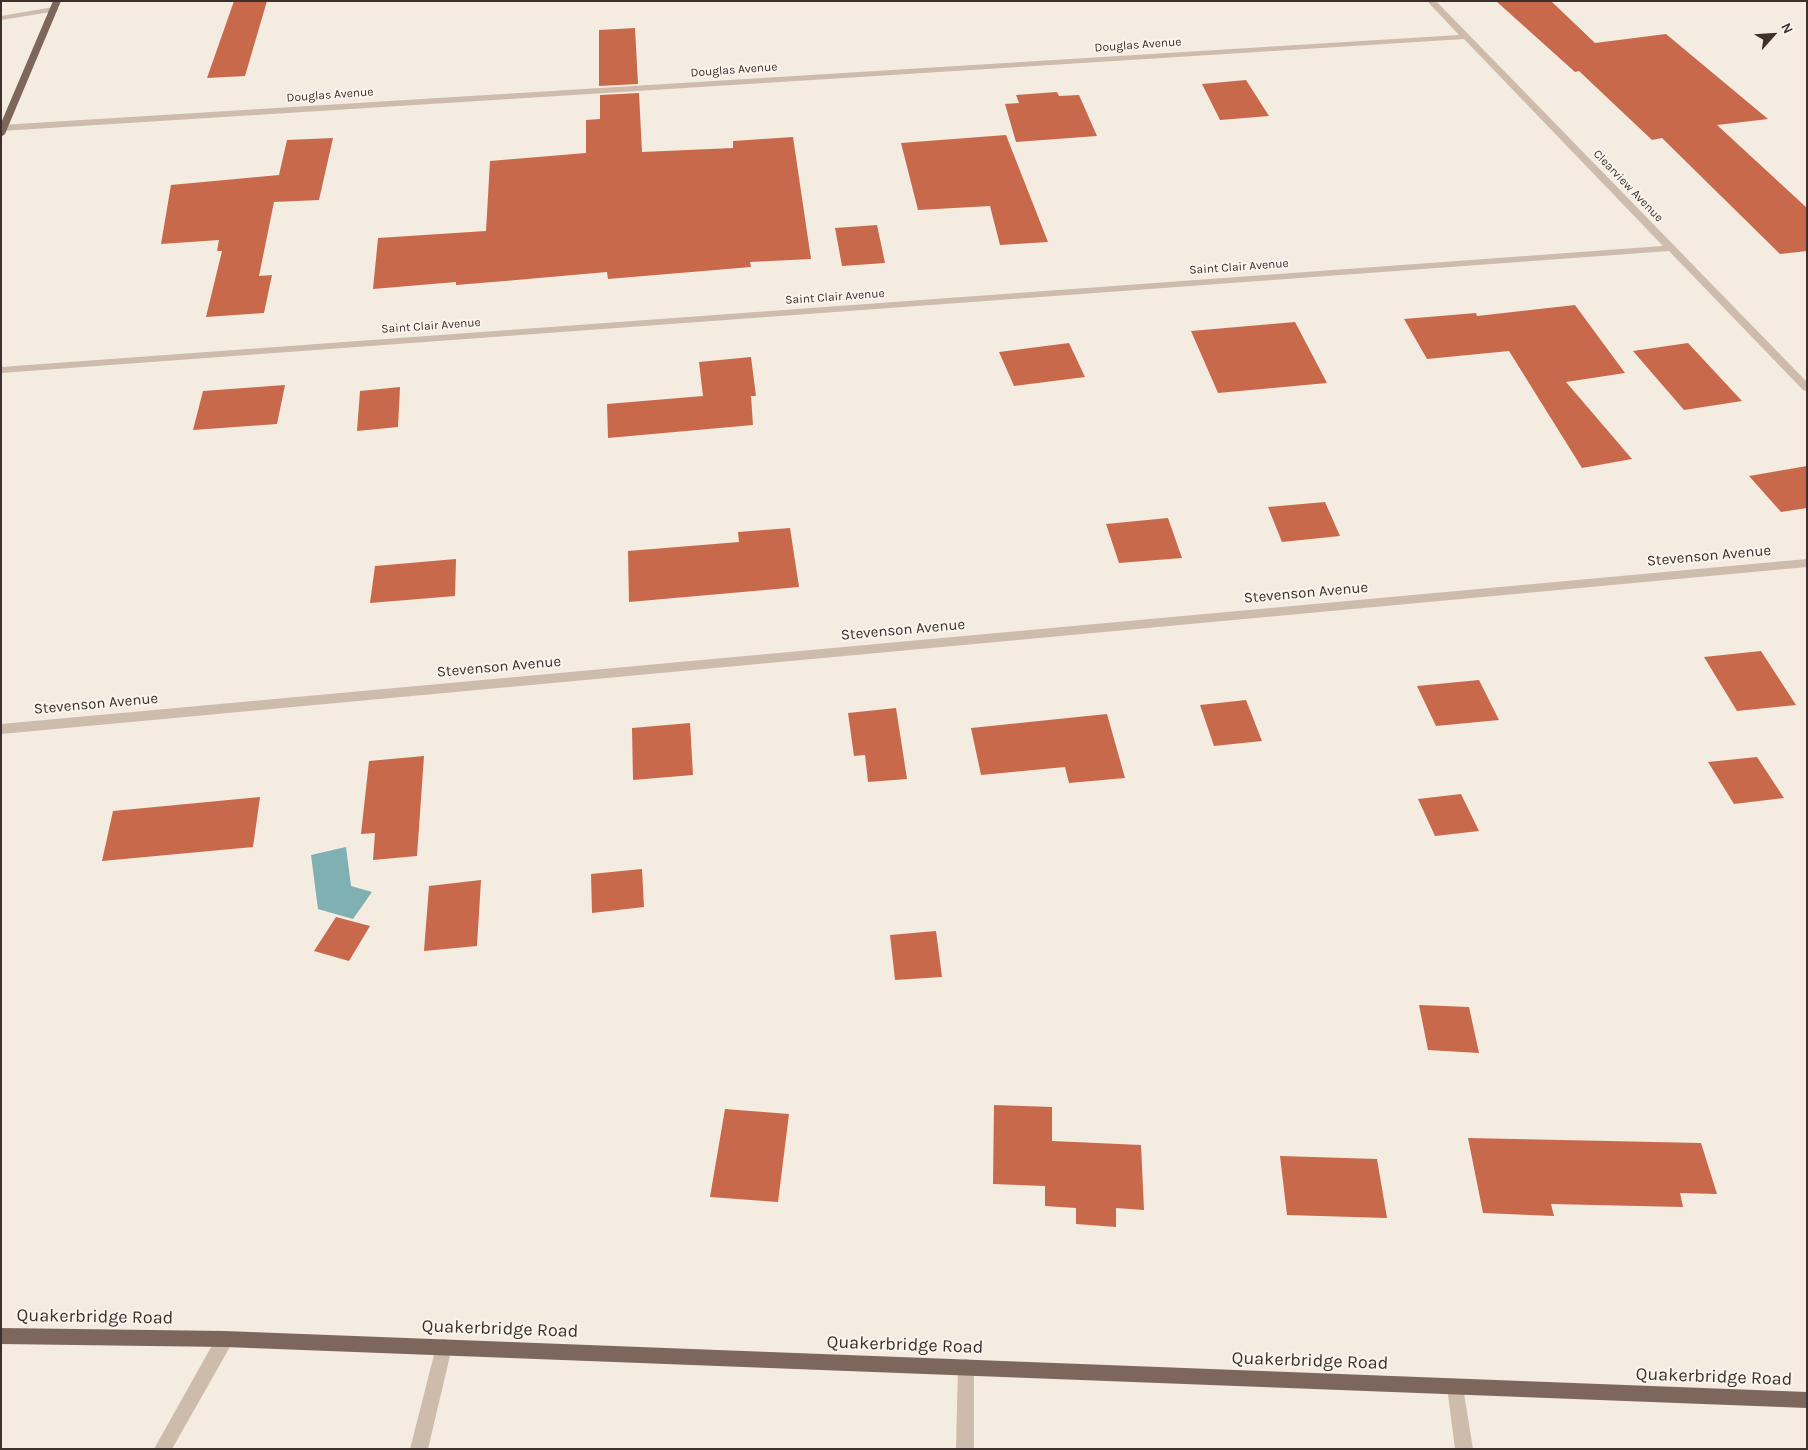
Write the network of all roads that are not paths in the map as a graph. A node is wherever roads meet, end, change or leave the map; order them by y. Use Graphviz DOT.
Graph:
graph roads {
  1 [pos="1430,1"];
  2 [pos="56,5"];
  3 [pos="1,18"];
  4 [pos="1465,37"];
  5 [pos="2,130"];
  6 [pos="1670,248"];
  7 [pos="1,370"];
  8 [pos="1807,388"];
  9 [pos="1807,563"];
  10 [pos="1,730"];
  11 [pos="1,1336"];
  12 [pos="225,1339"];
  13 [pos="444,1347"];
  14 [pos="966,1367"];
  15 [pos="1455,1387"];
  16 [pos="1807,1400"];
  17 [pos="162,1449"];
  18 [pos="419,1449"];
  19 [pos="965,1449"];
  20 [pos="1464,1449"];
  1 -- 4 [label="street, Clearview Avenue"];
  2 -- 3 [label="street"];
  2 -- 5 [label="main road"];
  4 -- 5 [label="street, Douglas Avenue"];
  4 -- 6 [label="street, Clearview Avenue"];
  6 -- 7 [label="street, Saint Clair Avenue"];
  6 -- 8 [label="street, Clearview Avenue"];
  9 -- 10 [label="street, Stevenson Avenue"];
  11 -- 12 [label="main road, Quakerbridge Road"];
  12 -- 13 [label="main road, Quakerbridge Road"];
  12 -- 17 [label="street"];
  13 -- 14 [label="main road, Quakerbridge Road"];
  13 -- 18 [label="street"];
  14 -- 15 [label="main road, Quakerbridge Road"];
  14 -- 19 [label="street"];
  15 -- 16 [label="main road, Quakerbridge Road"];
  15 -- 20 [label="street"];
}
